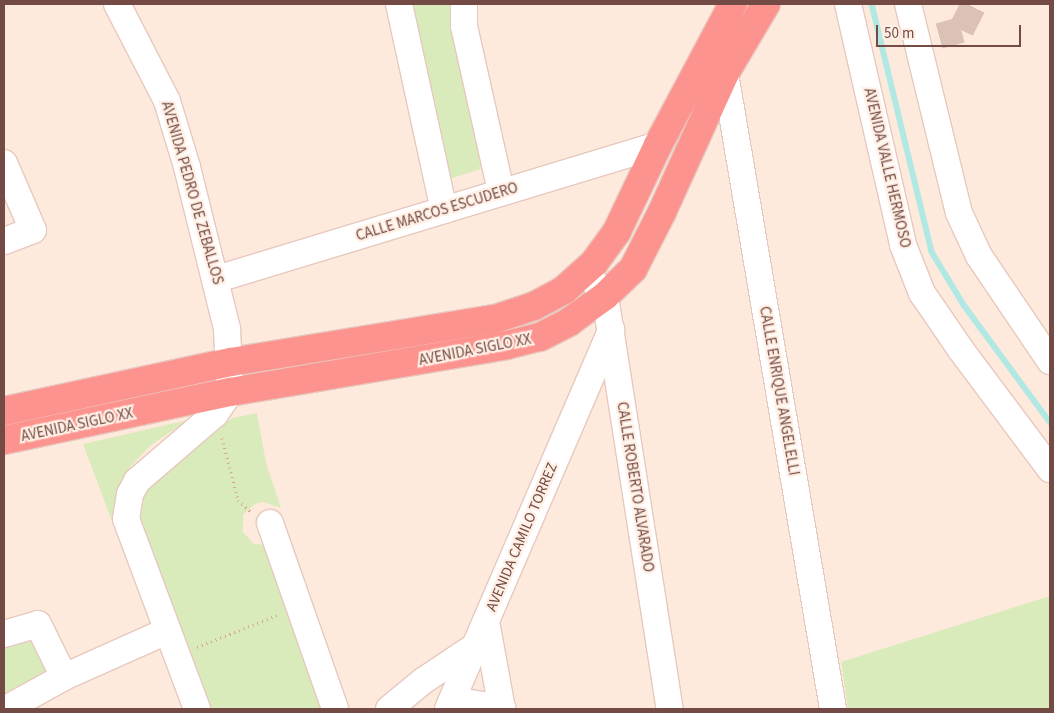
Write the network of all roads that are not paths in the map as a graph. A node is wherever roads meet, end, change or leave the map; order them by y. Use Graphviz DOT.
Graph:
graph roads {
  1 [pos="117,4"];
  2 [pos="399,4"];
  3 [pos="464,4"];
  4 [pos="732,4"];
  5 [pos="766,4"];
  6 [pos="848,4"];
  7 [pos="908,4"];
  8 [pos="725,73"];
  9 [pos="658,145"];
  10 [pos="4,163"];
  11 [pos="501,192"];
  12 [pos="444,210"];
  13 [pos="4,241"];
  14 [pos="584,271"];
  15 [pos="217,279"];
  16 [pos="606,296"];
  17 [pos="611,330"];
  18 [pos="1050,361"];
  19 [pos="231,362"];
  20 [pos="223,403"];
  21 [pos="4,411"];
  22 [pos="4,440"];
  23 [pos="1050,469"];
  24 [pos="270,523"];
  25 [pos="486,621"];
  26 [pos="167,631"];
  27 [pos="4,634"];
  28 [pos="474,647"];
  29 [pos="64,677"];
  30 [pos="450,705"];
  31 [pos="6,709"];
  32 [pos="196,709"];
  33 [pos="335,709"];
  34 [pos="389,709"];
  35 [pos="502,709"];
  36 [pos="670,709"];
  37 [pos="833,709"];
  1 -- 15 [label="street, AVENIDA PEDRO DE ZEBALLOS"];
  2 -- 12 [label="street"];
  3 -- 11 [label="street"];
  4 -- 9 [label="highway, AVENIDA SIGLO XX"];
  5 -- 8 [label="highway, AVENIDA SIGLO XX"];
  6 -- 23 [label="street, AVENIDA VALLE HERMOSO"];
  7 -- 18 [label="street"];
  8 -- 16 [label="highway, AVENIDA SIGLO XX"];
  8 -- 37 [label="street, CALLE ENRIQUE ANGELELLI"];
  9 -- 11 [label="street, CALLE MARCOS ESCUDERO"];
  9 -- 14 [label="highway, AVENIDA SIGLO XX"];
  10 -- 13 [label="street"];
  11 -- 12 [label="street, CALLE MARCOS ESCUDERO"];
  12 -- 15 [label="street, CALLE MARCOS ESCUDERO"];
  14 -- 16 [label="street"];
  14 -- 19 [label="highway, AVENIDA SIGLO XX"];
  15 -- 19 [label="street, AVENIDA PEDRO DE ZEBALLOS"];
  16 -- 17 [label="street, CALLE ROBERTO ALVARADO"];
  16 -- 20 [label="highway, AVENIDA SIGLO XX"];
  17 -- 25 [label="street, AVENIDA CAMILO TORREZ"];
  17 -- 36 [label="street, CALLE ROBERTO ALVARADO"];
  19 -- 20 [label="street, AVENIDA PEDRO DE ZEBALLOS"];
  19 -- 21 [label="highway, AVENIDA SIGLO XX"];
  20 -- 22 [label="highway, AVENIDA SIGLO XX"];
  20 -- 26 [label="street"];
  24 -- 33 [label="street"];
  25 -- 28 [label="street, AVENIDA CAMILO TORREZ"];
  25 -- 35 [label="street"];
  26 -- 29 [label="street"];
  26 -- 32 [label="street"];
  27 -- 29 [label="street"];
  28 -- 30 [label="street, AVENIDA CAMILO TORREZ"];
  28 -- 34 [label="street"];
  29 -- 31 [label="street"];
  30 -- 35 [label="street"];
}
